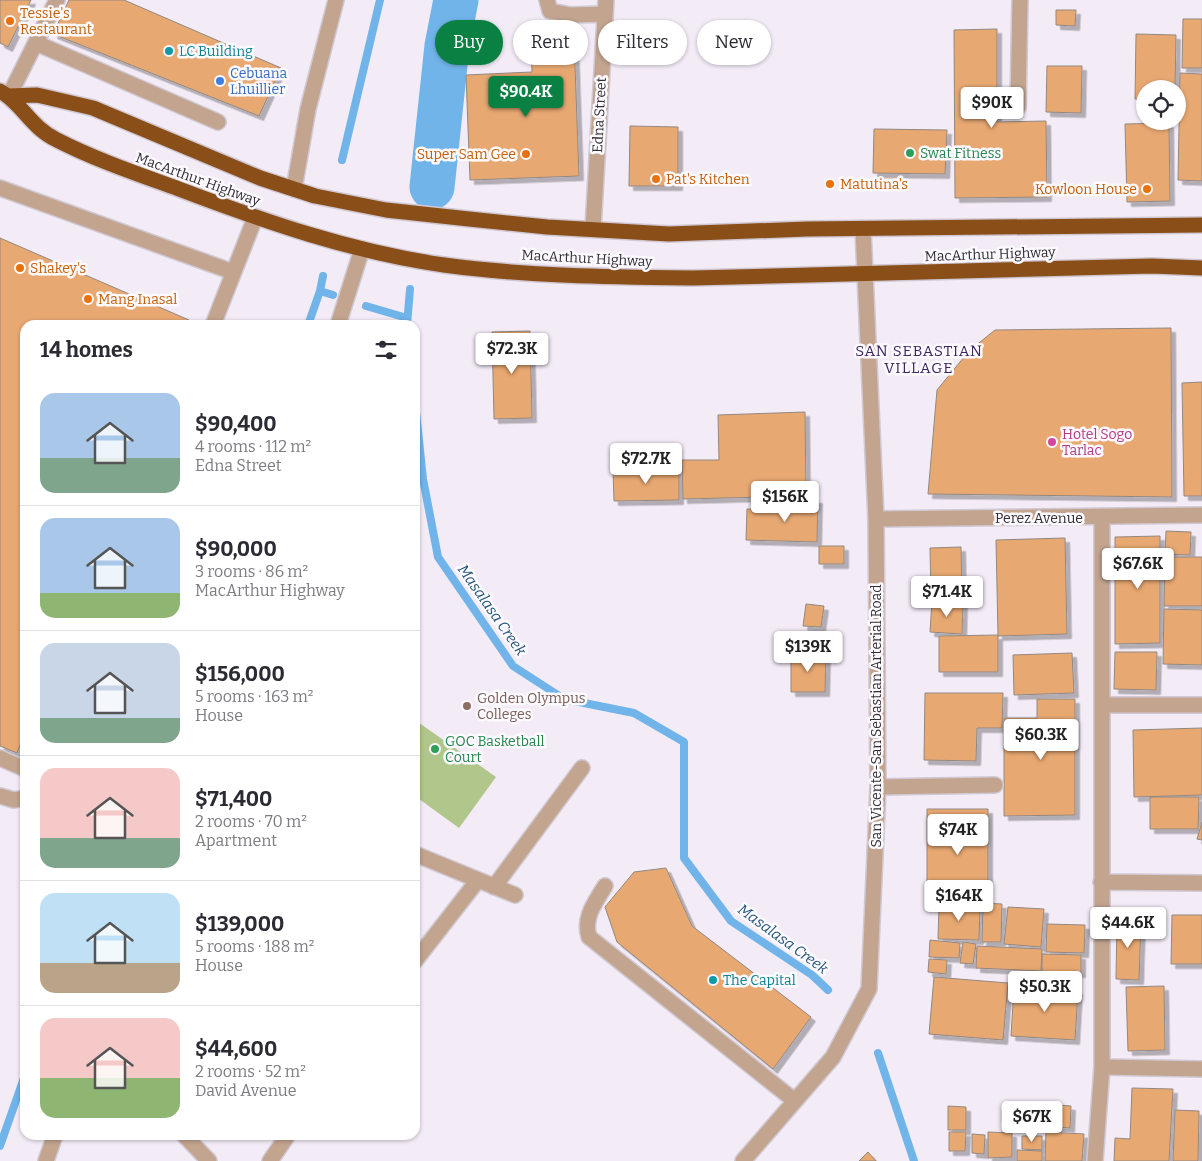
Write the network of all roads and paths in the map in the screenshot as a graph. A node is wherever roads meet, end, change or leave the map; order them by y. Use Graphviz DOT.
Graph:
graph roads {
  1 [pos="57,0"];
  2 [pos="336,0"];
  3 [pos="547,0"];
  4 [pos="1020,0"];
  5 [pos="605,7"];
  6 [pos="36,43"];
  7 [pos="4,94"];
  8 [pos="1018,107"];
  9 [pos="218,122"];
  10 [pos="0,188"];
  11 [pos="294,189"];
  12 [pos="255,218"];
  13 [pos="1202,225"];
  14 [pos="593,229"];
  15 [pos="863,229"];
  16 [pos="362,249"];
  17 [pos="1202,268"];
  18 [pos="233,272"];
  19 [pos="865,274"];
  20 [pos="215,320"];
  21 [pos="340,320"];
  22 [pos="1202,515"];
  23 [pos="1102,517"];
  24 [pos="876,519"];
  25 [pos="1103,705"];
  26 [pos="1202,705"];
  27 [pos="0,758"];
  28 [pos="20,766"];
  29 [pos="582,768"];
  30 [pos="995,785"];
  31 [pos="878,787"];
  32 [pos="0,796"];
  33 [pos="20,799"];
  34 [pos="420,856"];
  35 [pos="478,880"];
  36 [pos="1101,882"];
  37 [pos="1202,883"];
  38 [pos="606,886"];
  39 [pos="494,887"];
  40 [pos="514,895"];
  41 [pos="420,955"];
  42 [pos="1102,1068"];
  43 [pos="1202,1069"];
  44 [pos="795,1101"];
  45 [pos="53,1140"];
  46 [pos="189,1140"];
  47 [pos="285,1140"];
  48 [pos="46,1161"];
  49 [pos="209,1161"];
  50 [pos="270,1161"];
  51 [pos="744,1161"];
  52 [pos="1096,1161"];
  1 -- 6 [label="street"];
  2 -- 11 [label="street"];
  3 -- 5 [label="street"];
  4 -- 8 [label="street"];
  5 -- 14 [label="street, Edna Street"];
  6 -- 7 [label="street"];
  6 -- 9 [label="street"];
  7 -- 11 [label="highway, MacArthur Highway"];
  7 -- 12 [label="highway, MacArthur Highway"];
  10 -- 18 [label="street"];
  11 -- 14 [label="highway, MacArthur Highway"];
  12 -- 16 [label="highway, MacArthur Highway"];
  12 -- 18 [label="street"];
  13 -- 15 [label="highway, MacArthur Highway"];
  14 -- 15 [label="highway, MacArthur Highway"];
  15 -- 19 [label="street, San Vicente-San Sebastian Arterial Road"];
  16 -- 19 [label="highway, MacArthur Highway"];
  16 -- 21 [label="street"];
  17 -- 19 [label="highway, MacArthur Highway"];
  18 -- 20 [label="street"];
  19 -- 24 [label="street, San Vicente-San Sebastian Arterial Road"];
  22 -- 23 [label="street, Perez Avenue"];
  23 -- 24 [label="street, Perez Avenue"];
  23 -- 25 [label="street"];
  24 -- 31 [label="street, San Vicente-San Sebastian Arterial Road"];
  25 -- 26 [label="street"];
  25 -- 36 [label="street"];
  27 -- 28 [label="street"];
  29 -- 39 [label="street"];
  30 -- 31 [label="street"];
  31 -- 44 [label="street, San Vicente-San Sebastian Arterial Road"];
  32 -- 33 [label="street"];
  34 -- 35 [label="street"];
  35 -- 39 [label="street"];
  35 -- 41 [label="street"];
  36 -- 37 [label="street"];
  36 -- 42 [label="street"];
  38 -- 44 [label="street"];
  39 -- 40 [label="street"];
  42 -- 43 [label="street"];
  42 -- 52 [label="street"];
  44 -- 51 [label="street, San Vicente-San Sebastian Arterial Road"];
  45 -- 48 [label="street"];
  46 -- 49 [label="street"];
  47 -- 50 [label="street"];
}
